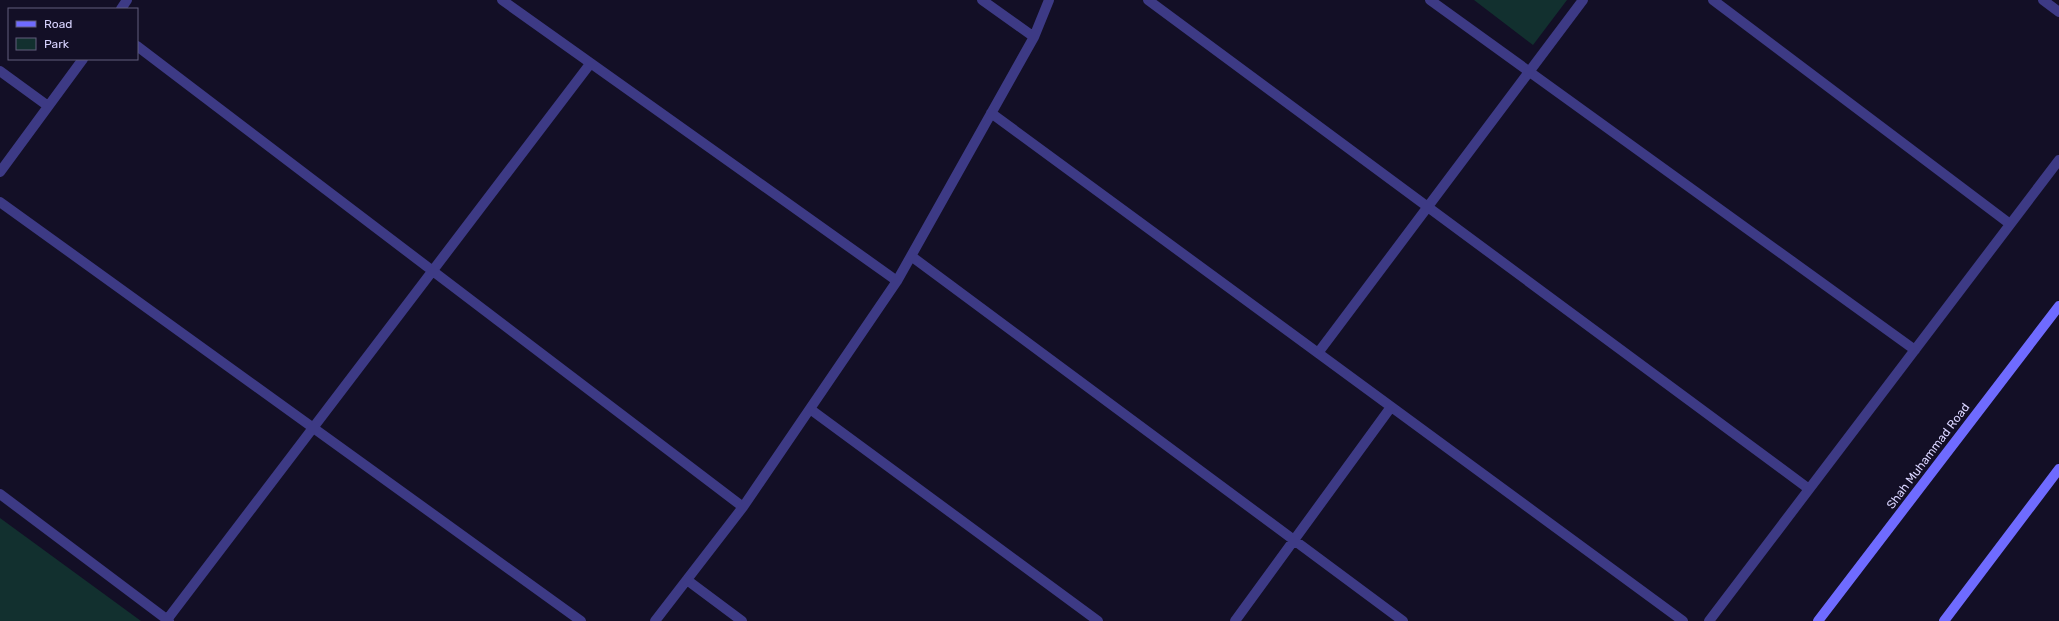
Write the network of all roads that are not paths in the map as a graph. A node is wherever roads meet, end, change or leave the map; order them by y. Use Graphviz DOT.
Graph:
graph roads {
  1 [pos="127,0"];
  2 [pos="502,0"];
  3 [pos="982,0"];
  4 [pos="1048,0"];
  5 [pos="1148,0"];
  6 [pos="1430,0"];
  7 [pos="1583,0"];
  8 [pos="1713,0"];
  9 [pos="2043,0"];
  10 [pos="121,8"];
  11 [pos="2059,12"];
  12 [pos="1034,37"];
  13 [pos="138,47"];
  14 [pos="83,60"];
  15 [pos="590,64"];
  16 [pos="0,71"];
  17 [pos="1529,72"];
  18 [pos="48,106"];
  19 [pos="991,113"];
  20 [pos="2059,160"];
  21 [pos="0,172"];
  22 [pos="0,202"];
  23 [pos="1428,207"];
  24 [pos="2010,224"];
  25 [pos="911,256"];
  26 [pos="432,270"];
  27 [pos="897,281"];
  28 [pos="2059,306"];
  29 [pos="1915,350"];
  30 [pos="1318,353"];
  31 [pos="1391,407"];
  32 [pos="810,409"];
  33 [pos="313,428"];
  34 [pos="2059,469"];
  35 [pos="1809,489"];
  36 [pos="0,494"];
  37 [pos="743,506"];
  38 [pos="1294,540"];
  39 [pos="687,580"];
  40 [pos="168,621"];
  41 [pos="581,621"];
  42 [pos="655,621"];
  43 [pos="742,621"];
  44 [pos="1098,621"];
  45 [pos="1235,621"];
  46 [pos="1403,621"];
  47 [pos="1683,621"];
  48 [pos="1709,621"];
  49 [pos="1818,621"];
  50 [pos="1944,621"];
  1 -- 10 [label="street"];
  2 -- 15 [label="street"];
  3 -- 12 [label="street"];
  4 -- 12 [label="street"];
  5 -- 23 [label="street"];
  6 -- 17 [label="street"];
  7 -- 17 [label="street"];
  8 -- 24 [label="street"];
  9 -- 11 [label="street"];
  12 -- 19 [label="street"];
  13 -- 26 [label="street"];
  14 -- 18 [label="street"];
  15 -- 26 [label="street"];
  15 -- 27 [label="street"];
  16 -- 18 [label="street"];
  17 -- 23 [label="street"];
  17 -- 29 [label="street"];
  18 -- 21 [label="street"];
  19 -- 25 [label="street"];
  19 -- 30 [label="street"];
  20 -- 24 [label="street"];
  22 -- 33 [label="street"];
  23 -- 30 [label="street"];
  23 -- 35 [label="street"];
  24 -- 29 [label="street"];
  25 -- 27 [label="street"];
  25 -- 38 [label="street"];
  26 -- 33 [label="street"];
  26 -- 37 [label="street"];
  27 -- 32 [label="street"];
  28 -- 49 [label="street, Shah Muhammad Road"];
  29 -- 35 [label="street"];
  30 -- 31 [label="street"];
  31 -- 38 [label="street"];
  31 -- 47 [label="street"];
  32 -- 37 [label="street"];
  32 -- 44 [label="street"];
  33 -- 40 [label="street"];
  33 -- 41 [label="street"];
  34 -- 50 [label="street"];
  35 -- 48 [label="street"];
  36 -- 40 [label="street"];
  37 -- 39 [label="street"];
  38 -- 45 [label="street"];
  38 -- 46 [label="street"];
  39 -- 42 [label="street"];
  39 -- 43 [label="street"];
}
